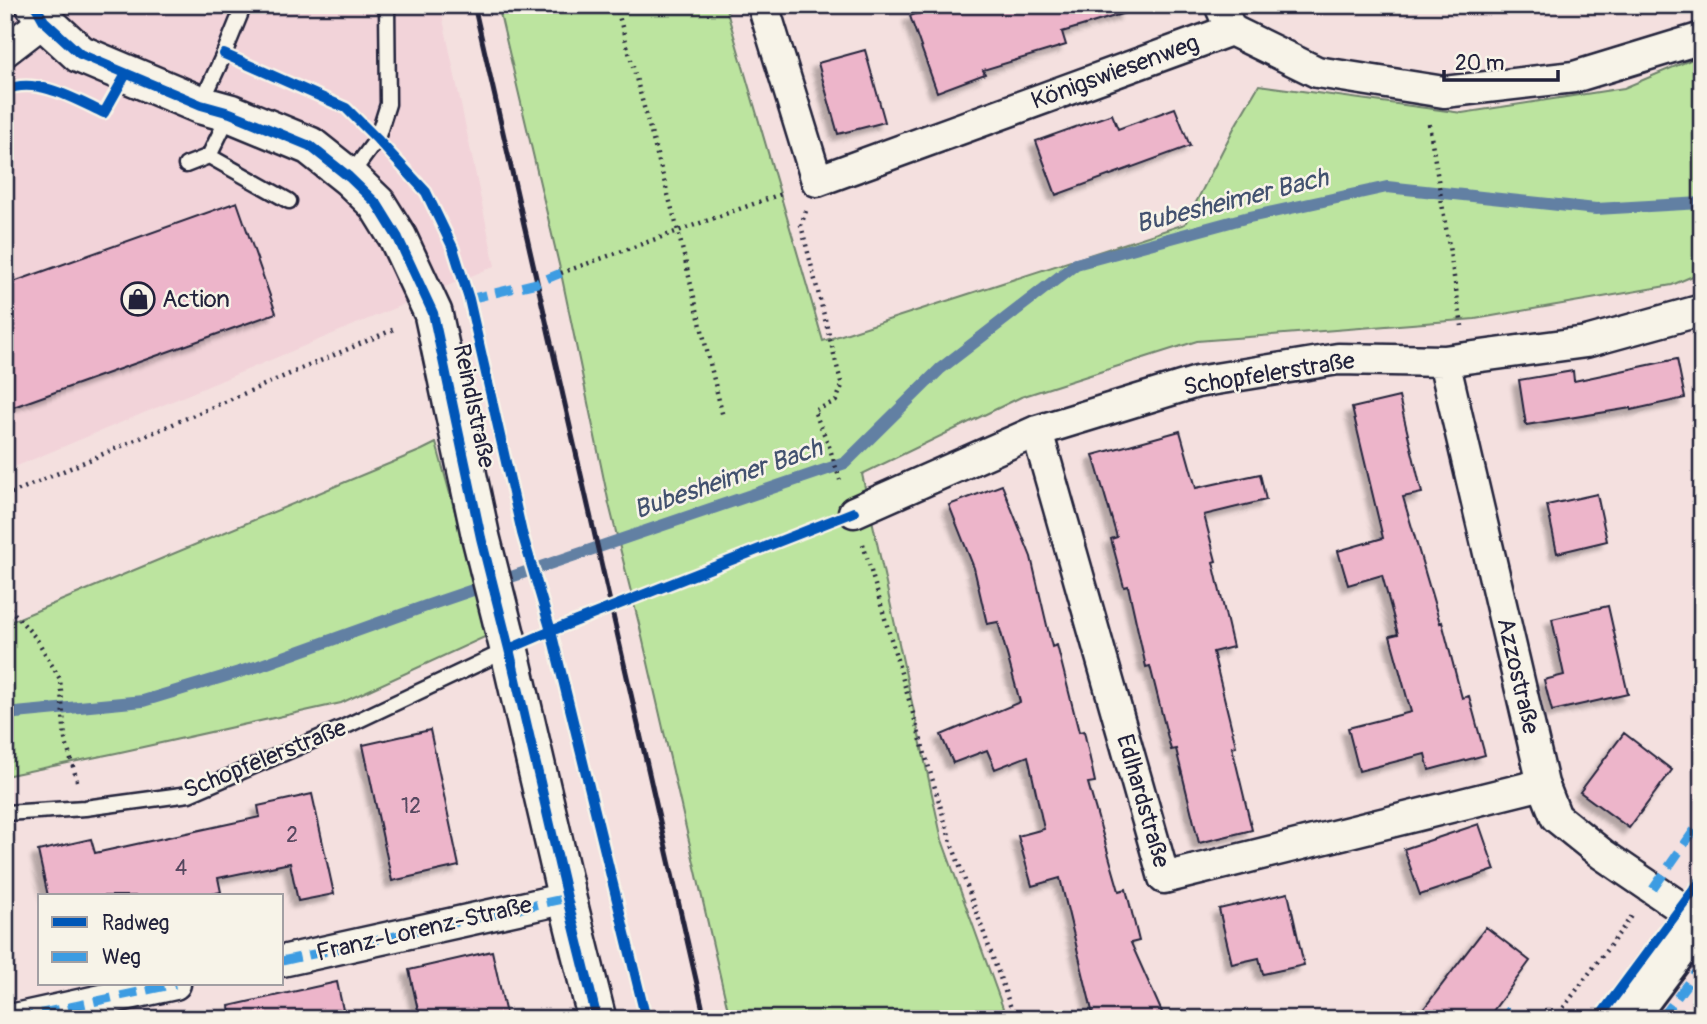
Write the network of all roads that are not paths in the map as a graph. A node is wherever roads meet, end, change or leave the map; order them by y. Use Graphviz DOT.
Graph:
graph roads {
  1 [pos="244,5"];
  2 [pos="387,5"];
  3 [pos="763,5"];
  4 [pos="39,13"];
  5 [pos="1226,18"];
  6 [pos="1702,38"];
  7 [pos="5,51"];
  8 [pos="216,109"];
  9 [pos="209,156"];
  10 [pos="186,165"];
  11 [pos="349,177"];
  12 [pos="289,201"];
  13 [pos="1702,310"];
  14 [pos="1456,359"];
  15 [pos="1037,431"];
  16 [pos="849,502"];
  17 [pos="505,634"];
  18 [pos="1543,784"];
  19 [pos="5,813"];
  20 [pos="567,898"];
  21 [pos="1701,920"];
  22 [pos="284,961"];
  23 [pos="166,986"];
  24 [pos="15,1019"];
  25 [pos="597,1019"];
  26 [pos="1626,1019"];
  1 -- 8 [label="lane"];
  2 -- 11 [label="lane"];
  3 -- 5 [label="street, Königswiesenweg"];
  4 -- 7 [label="street"];
  4 -- 8 [label="street, Reindlstraße"];
  5 -- 6 [label="street, Königswiesenweg"];
  8 -- 9 [label="lane"];
  8 -- 11 [label="street, Reindlstraße"];
  9 -- 10 [label="lane"];
  9 -- 12 [label="lane"];
  11 -- 17 [label="street, Reindlstraße"];
  13 -- 14 [label="street, Schopfelerstraße"];
  14 -- 15 [label="street, Schopfelerstraße"];
  14 -- 18 [label="street, Azzostraße"];
  15 -- 16 [label="street, Schopfelerstraße"];
  15 -- 18 [label="street, Edlhardstraße"];
  17 -- 19 [label="lane, Schopfelerstraße"];
  17 -- 20 [label="street, Reindlstraße"];
  18 -- 21 [label="street, Azzostraße"];
  20 -- 22 [label="street, Franz-Lorenz-Straße"];
  20 -- 25 [label="street, Reindlstraße"];
  21 -- 26 [label="main road"];
  23 -- 24 [label="street"];
}
